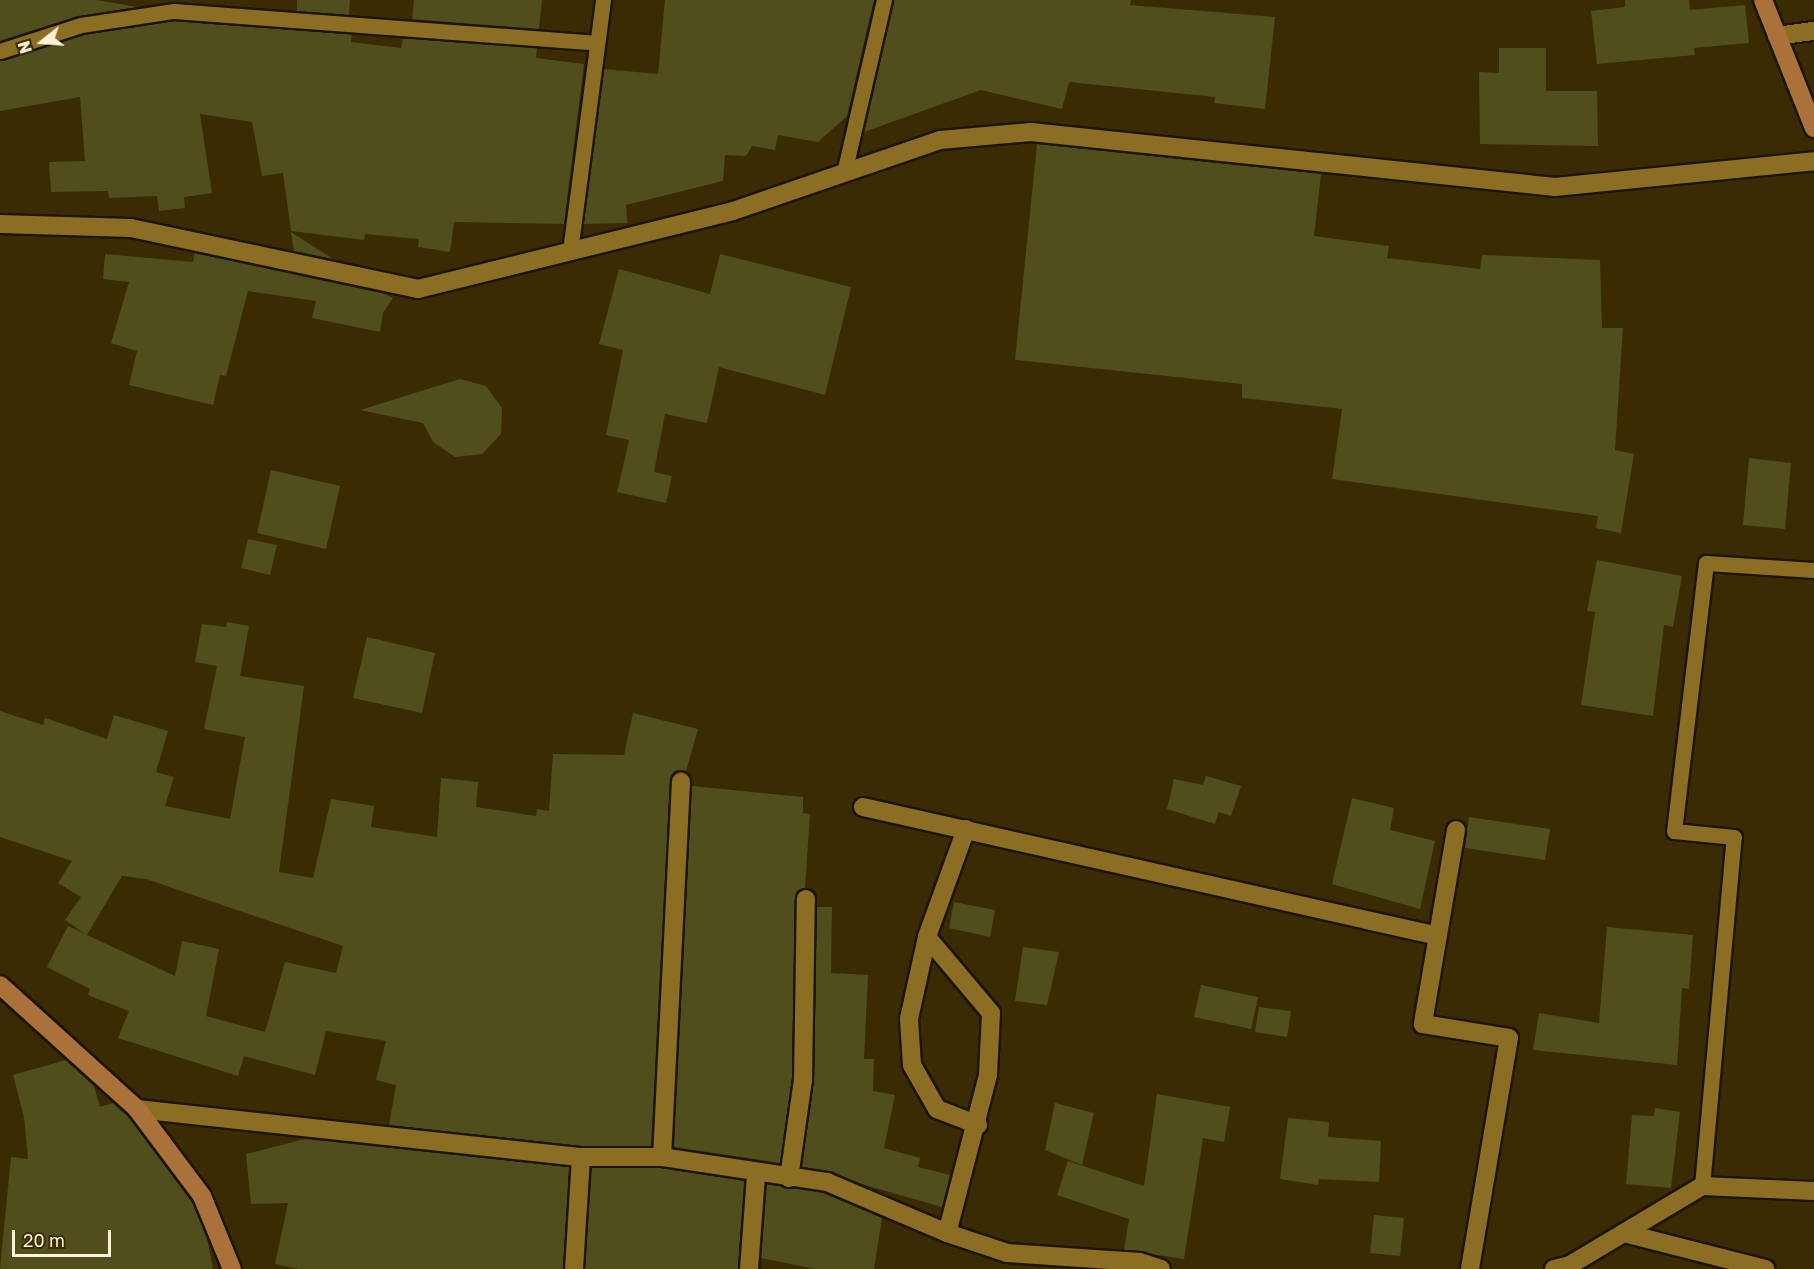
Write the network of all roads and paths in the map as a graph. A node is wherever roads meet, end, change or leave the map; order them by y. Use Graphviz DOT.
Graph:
graph roads {
  1 [pos="603,0"];
  2 [pos="884,0"];
  3 [pos="1762,0"];
  4 [pos="1814,31"];
  5 [pos="1778,36"];
  6 [pos="595,43"];
  7 [pos="0,51"];
  8 [pos="1814,128"];
  9 [pos="1814,161"];
  10 [pos="844,173"];
  11 [pos="0,224"];
  12 [pos="570,251"];
  13 [pos="1814,570"];
  14 [pos="681,781"];
  15 [pos="863,807"];
  16 [pos="966,828"];
  17 [pos="1456,831"];
  18 [pos="806,899"];
  19 [pos="927,936"];
  20 [pos="1438,936"];
  21 [pos="0,985"];
  22 [pos="137,1109"];
  23 [pos="978,1125"];
  24 [pos="581,1157"];
  25 [pos="662,1158"];
  26 [pos="756,1175"];
  27 [pos="789,1178"];
  28 [pos="1702,1186"];
  29 [pos="1814,1191"];
  30 [pos="946,1233"];
  31 [pos="1624,1233"];
  32 [pos="1140,1265"];
  33 [pos="232,1269"];
  34 [pos="574,1269"];
  35 [pos="749,1269"];
  36 [pos="1161,1269"];
  37 [pos="1470,1269"];
  38 [pos="1554,1269"];
  39 [pos="1764,1269"];
  1 -- 6 [label="lane"];
  2 -- 10 [label="lane"];
  3 -- 5 [label="main road"];
  4 -- 5 [label="street"];
  5 -- 8 [label="main road"];
  6 -- 7 [label="lane"];
  6 -- 12 [label="lane"];
  9 -- 10 [label="street"];
  10 -- 12 [label="street"];
  11 -- 12 [label="street"];
  13 -- 28 [label="lane"];
  14 -- 25 [label="street"];
  15 -- 16 [label="street"];
  16 -- 19 [label="street"];
  16 -- 20 [label="street"];
  17 -- 20 [label="street"];
  18 -- 27 [label="street"];
  19 -- 23 [label="street"];
  19 -- 23 [label="street"];
  20 -- 37 [label="street"];
  21 -- 22 [label="main road"];
  22 -- 24 [label="street"];
  22 -- 33 [label="main road"];
  23 -- 30 [label="street"];
  24 -- 25 [label="street"];
  24 -- 34 [label="street"];
  25 -- 26 [label="street"];
  26 -- 27 [label="street"];
  26 -- 35 [label="street"];
  27 -- 30 [label="street"];
  28 -- 29 [label="street"];
  28 -- 31 [label="street"];
  30 -- 32 [label="street"];
  31 -- 38 [label="street"];
  31 -- 39 [label="street"];
  32 -- 36 [label="street"];
}
